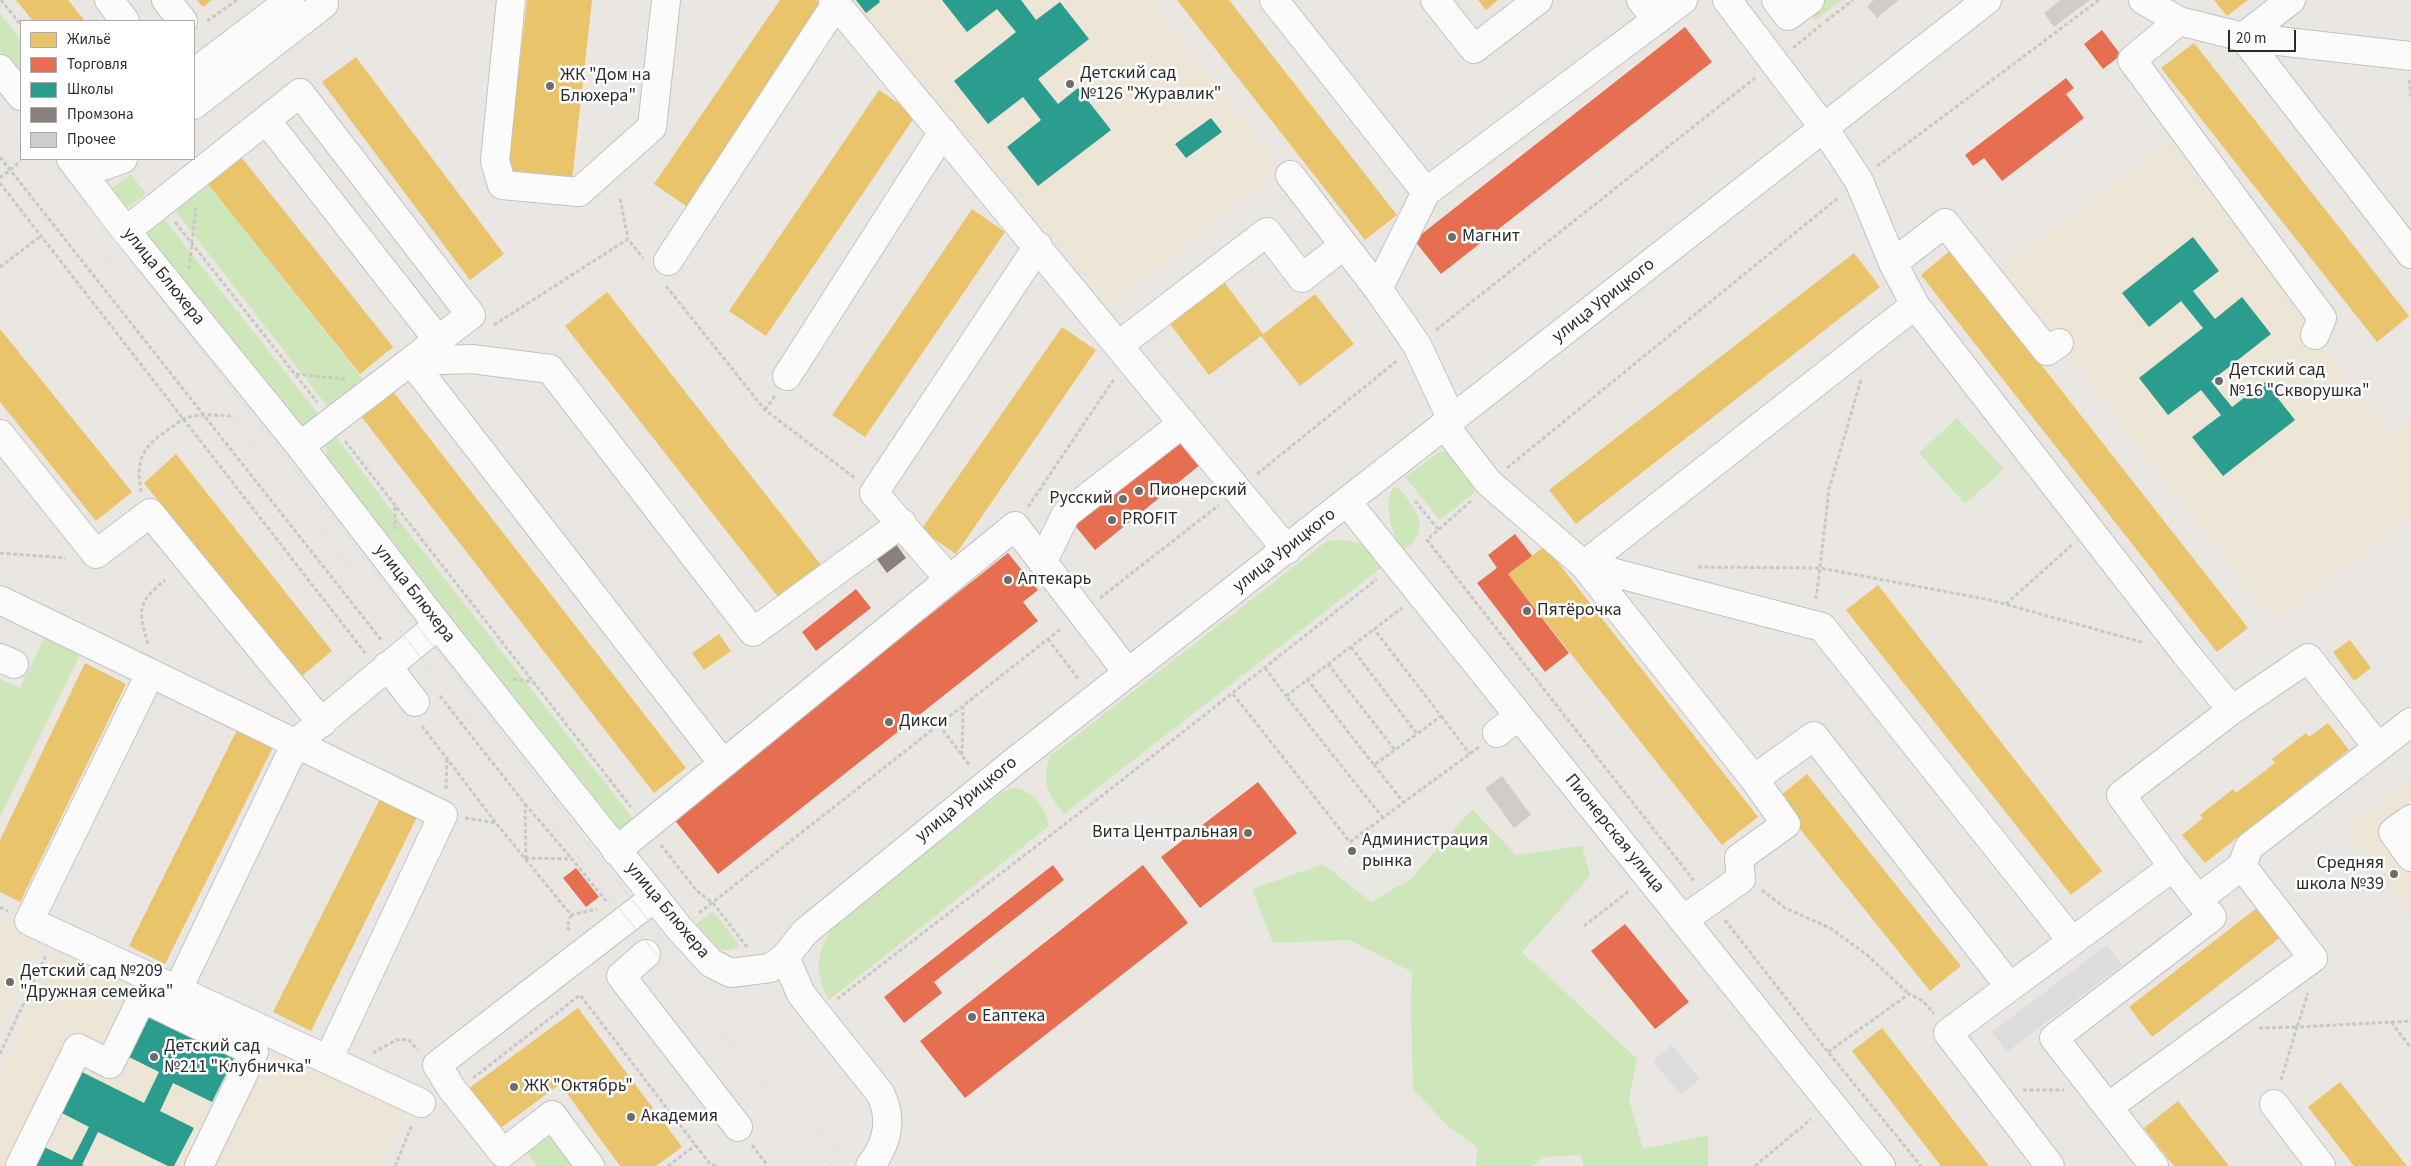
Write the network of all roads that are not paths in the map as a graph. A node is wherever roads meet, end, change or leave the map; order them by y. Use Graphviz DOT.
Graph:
graph roads {
  1 [pos="109,0"];
  2 [pos="166,0"];
  3 [pos="290,0"];
  4 [pos="511,0"];
  5 [pos="666,0"];
  6 [pos="1274,0"];
  7 [pos="1435,0"];
  8 [pos="1538,0"];
  9 [pos="1683,0"];
  10 [pos="1776,0"];
  11 [pos="1810,0"];
  12 [pos="2143,0"];
  13 [pos="2291,0"];
  14 [pos="325,1"];
  15 [pos="1984,1"];
  16 [pos="835,2"];
  17 [pos="1742,5"];
  18 [pos="1649,10"];
  19 [pos="124,20"];
  20 [pos="189,20"];
  21 [pos="2179,21"];
  22 [pos="2242,37"];
  23 [pos="2411,56"];
  24 [pos="0,70"];
  25 [pos="195,73"];
  26 [pos="20,95"];
  27 [pos="195,104"];
  28 [pos="266,120"];
  29 [pos="1824,128"];
  30 [pos="943,132"];
  31 [pos="113,160"];
  32 [pos="82,163"];
  33 [pos="1290,175"];
  34 [pos="1426,192"];
  35 [pos="126,231"];
  36 [pos="1344,245"];
  37 [pos="1038,246"];
  38 [pos="2411,254"];
  39 [pos="1893,263"];
  40 [pos="659,268"];
  41 [pos="1378,290"];
  42 [pos="1915,306"];
  43 [pos="2315,335"];
  44 [pos="438,340"];
  45 [pos="2060,343"];
  46 [pos="1124,351"];
  47 [pos="411,361"];
  48 [pos="787,376"];
  49 [pos="1183,423"];
  50 [pos="1448,423"];
  51 [pos="0,434"];
  52 [pos="300,446"];
  53 [pos="1347,502"];
  54 [pos="902,523"];
  55 [pos="1287,550"];
  56 [pos="1043,562"];
  57 [pos="1584,564"];
  58 [pos="949,579"];
  59 [pos="5,611"];
  60 [pos="438,626"];
  61 [pos="388,666"];
  62 [pos="1128,673"];
  63 [pos="150,674"];
  64 [pos="424,706"];
  65 [pos="2232,710"];
  66 [pos="1519,716"];
  67 [pos="2411,722"];
  68 [pos="322,723"];
  69 [pos="1496,733"];
  70 [pos="296,744"];
  71 [pos="2377,746"];
  72 [pos="722,762"];
  73 [pos="1754,779"];
  74 [pos="2411,819"];
  75 [pos="616,851"];
  76 [pos="2411,857"];
  77 [pos="2242,866"];
  78 [pos="2173,867"];
  79 [pos="654,898"];
  80 [pos="2198,899"];
  81 [pos="1684,920"];
  82 [pos="2072,941"];
  83 [pos="596,943"];
  84 [pos="646,954"];
  85 [pos="785,957"];
  86 [pos="622,976"];
  87 [pos="2010,987"];
  88 [pos="177,991"];
  89 [pos="333,1062"];
  90 [pos="2101,1098"];
  91 [pos="421,1104"];
  92 [pos="2274,1104"];
  93 [pos="738,1127"];
  94 [pos="20,1166"];
  95 [pos="199,1166"];
  96 [pos="590,1166"];
  97 [pos="870,1166"];
  98 [pos="1881,1166"];
  99 [pos="2050,1166"];
  100 [pos="2154,1166"];
  101 [pos="2321,1166"];
  1 -- 19 [label="street"];
  2 -- 20 [label="street"];
  3 -- 25 [label="street"];
  4 -- 5 [label="street"];
  6 -- 34 [label="street"];
  7 -- 8 [label="street"];
  9 -- 18 [label="street"];
  10 -- 11 [label="street"];
  12 -- 21 [label="street"];
  13 -- 22 [label="street"];
  14 -- 27 [label="street"];
  15 -- 29 [label="street, улица Урицкого"];
  16 -- 30 [label="street"];
  16 -- 40 [label="street"];
  17 -- 29 [label="street"];
  18 -- 34 [label="street"];
  21 -- 22 [label="street"];
  21 -- 43 [label="street"];
  22 -- 23 [label="street"];
  22 -- 38 [label="street"];
  24 -- 26 [label="street"];
  28 -- 35 [label="street"];
  28 -- 44 [label="street"];
  28 -- 44 [label="street"];
  29 -- 39 [label="street"];
  29 -- 50 [label="street, улица Урицкого"];
  30 -- 37 [label="street"];
  30 -- 48 [label="street"];
  31 -- 32 [label="street"];
  32 -- 35 [label="street, улица Блюхера"];
  33 -- 36 [label="street"];
  34 -- 41 [label="street"];
  35 -- 52 [label="street, улица Блюхера"];
  36 -- 41 [label="street"];
  36 -- 46 [label="street"];
  37 -- 46 [label="street"];
  37 -- 54 [label="street"];
  39 -- 42 [label="street"];
  39 -- 45 [label="street"];
  41 -- 50 [label="street"];
  42 -- 57 [label="street"];
  42 -- 65 [label="street"];
  44 -- 47 [label="street"];
  46 -- 49 [label="street"];
  47 -- 52 [label="street"];
  47 -- 54 [label="street"];
  47 -- 72 [label="street"];
  49 -- 55 [label="street"];
  49 -- 56 [label="street"];
  50 -- 53 [label="street, улица Урицкого"];
  50 -- 57 [label="street"];
  51 -- 68 [label="street"];
  52 -- 60 [label="street, улица Блюхера"];
  53 -- 55 [label="street, улица Урицкого"];
  53 -- 66 [label="street, Пионерская улица"];
  54 -- 58 [label="street"];
  55 -- 62 [label="street, улица Урицкого"];
  56 -- 58 [label="street"];
  56 -- 62 [label="street"];
  57 -- 73 [label="street"];
  57 -- 82 [label="street"];
  58 -- 72 [label="street"];
  59 -- 63 [label="street"];
  60 -- 61 [label="street"];
  60 -- 75 [label="street, улица Блюхера"];
  61 -- 64 [label="street"];
  61 -- 68 [label="street"];
  62 -- 85 [label="street, улица Урицкого"];
  63 -- 70 [label="street"];
  63 -- 88 [label="street"];
  65 -- 71 [label="street"];
  65 -- 78 [label="street"];
  66 -- 69 [label="street"];
  66 -- 81 [label="street, Пионерская улица"];
  67 -- 71 [label="street"];
  68 -- 70 [label="street"];
  70 -- 88 [label="street"];
  70 -- 89 [label="street"];
  71 -- 77 [label="street"];
  72 -- 75 [label="street"];
  73 -- 81 [label="street"];
  73 -- 87 [label="street"];
  74 -- 76 [label="street"];
  75 -- 79 [label="street, улица Блюхера"];
  77 -- 80 [label="street"];
  77 -- 90 [label="street"];
  78 -- 80 [label="street"];
  78 -- 82 [label="street"];
  79 -- 83 [label="street"];
  79 -- 85 [label="street, улица Блюхера"];
  80 -- 90 [label="street"];
  81 -- 98 [label="street, Пионерская улица"];
  82 -- 87 [label="street"];
  83 -- 86 [label="street"];
  83 -- 96 [label="street"];
  84 -- 86 [label="street"];
  85 -- 97 [label="street"];
  86 -- 93 [label="street"];
  87 -- 99 [label="street"];
  88 -- 89 [label="street"];
  89 -- 91 [label="street"];
  90 -- 100 [label="street"];
  92 -- 101 [label="street"];
  94 -- 95 [label="street"];
}
